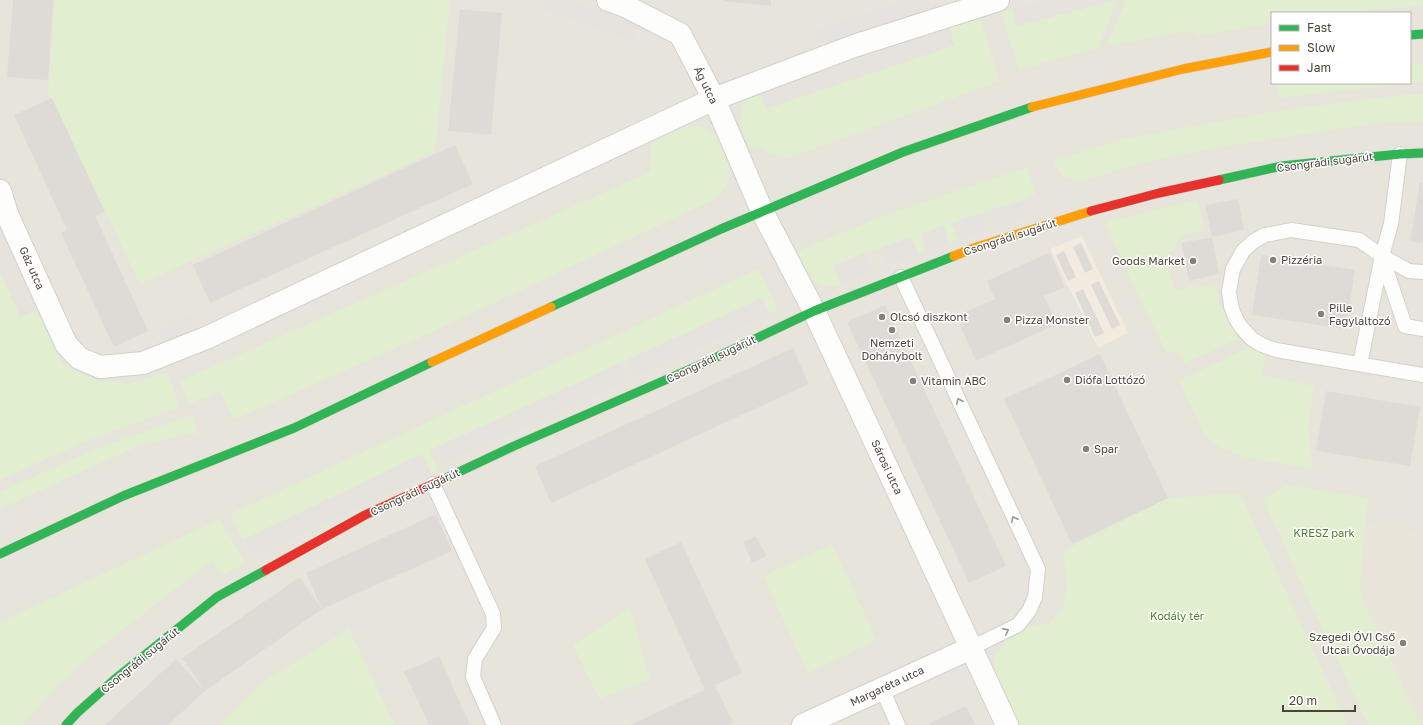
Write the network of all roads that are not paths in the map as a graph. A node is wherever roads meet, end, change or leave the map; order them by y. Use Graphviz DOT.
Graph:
graph roads {
  1 [pos="608,0"];
  2 [pos="998,0"];
  3 [pos="1423,34"];
  4 [pos="1411,35"];
  5 [pos="1271,52"];
  6 [pos="714,100"];
  7 [pos="1423,153"];
  8 [pos="1400,154"];
  9 [pos="0,191"];
  10 [pos="762,211"];
  11 [pos="1382,256"];
  12 [pos="1423,272"];
  13 [pos="901,277"];
  14 [pos="814,311"];
  15 [pos="1423,329"];
  16 [pos="1360,364"];
  17 [pos="1423,375"];
  18 [pos="433,484"];
  19 [pos="0,554"];
  20 [pos="971,648"];
  21 [pos="882,689"];
  22 [pos="66,725"];
  23 [pos="494,725"];
  24 [pos="802,725"];
  25 [pos="898,725"];
  26 [pos="1007,725"];
  1 -- 6 [label="street, Ág utca"];
  2 -- 6 [label="street"];
  3 -- 4 [label="street"];
  5 -- 10 [label="street"];
  6 -- 9 [label="street, Gáz utca"];
  6 -- 10 [label="street, Ág utca"];
  7 -- 8 [label="street, Csongrádi sugárút"];
  8 -- 11 [label="lane"];
  8 -- 13 [label="street, Csongrádi sugárút"];
  10 -- 14 [label="street, Sárosi utca"];
  10 -- 19 [label="street"];
  11 -- 12 [label="lane"];
  11 -- 15 [label="lane"];
  11 -- 16 [label="lane"];
  11 -- 16 [label="lane"];
  13 -- 14 [label="street, Csongrádi sugárút"];
  20 -- 13 [label="lane, one-way"];
  14 -- 18 [label="street, Csongrádi sugárút"];
  14 -- 20 [label="street, Sárosi utca"];
  16 -- 17 [label="lane"];
  18 -- 22 [label="street, Csongrádi sugárút"];
  18 -- 23 [label="lane"];
  20 -- 21 [label="street, Margaréta utca"];
  20 -- 26 [label="street, Sárosi utca"];
  21 -- 24 [label="street, Margaréta utca"];
  21 -- 25 [label="lane"];
}
